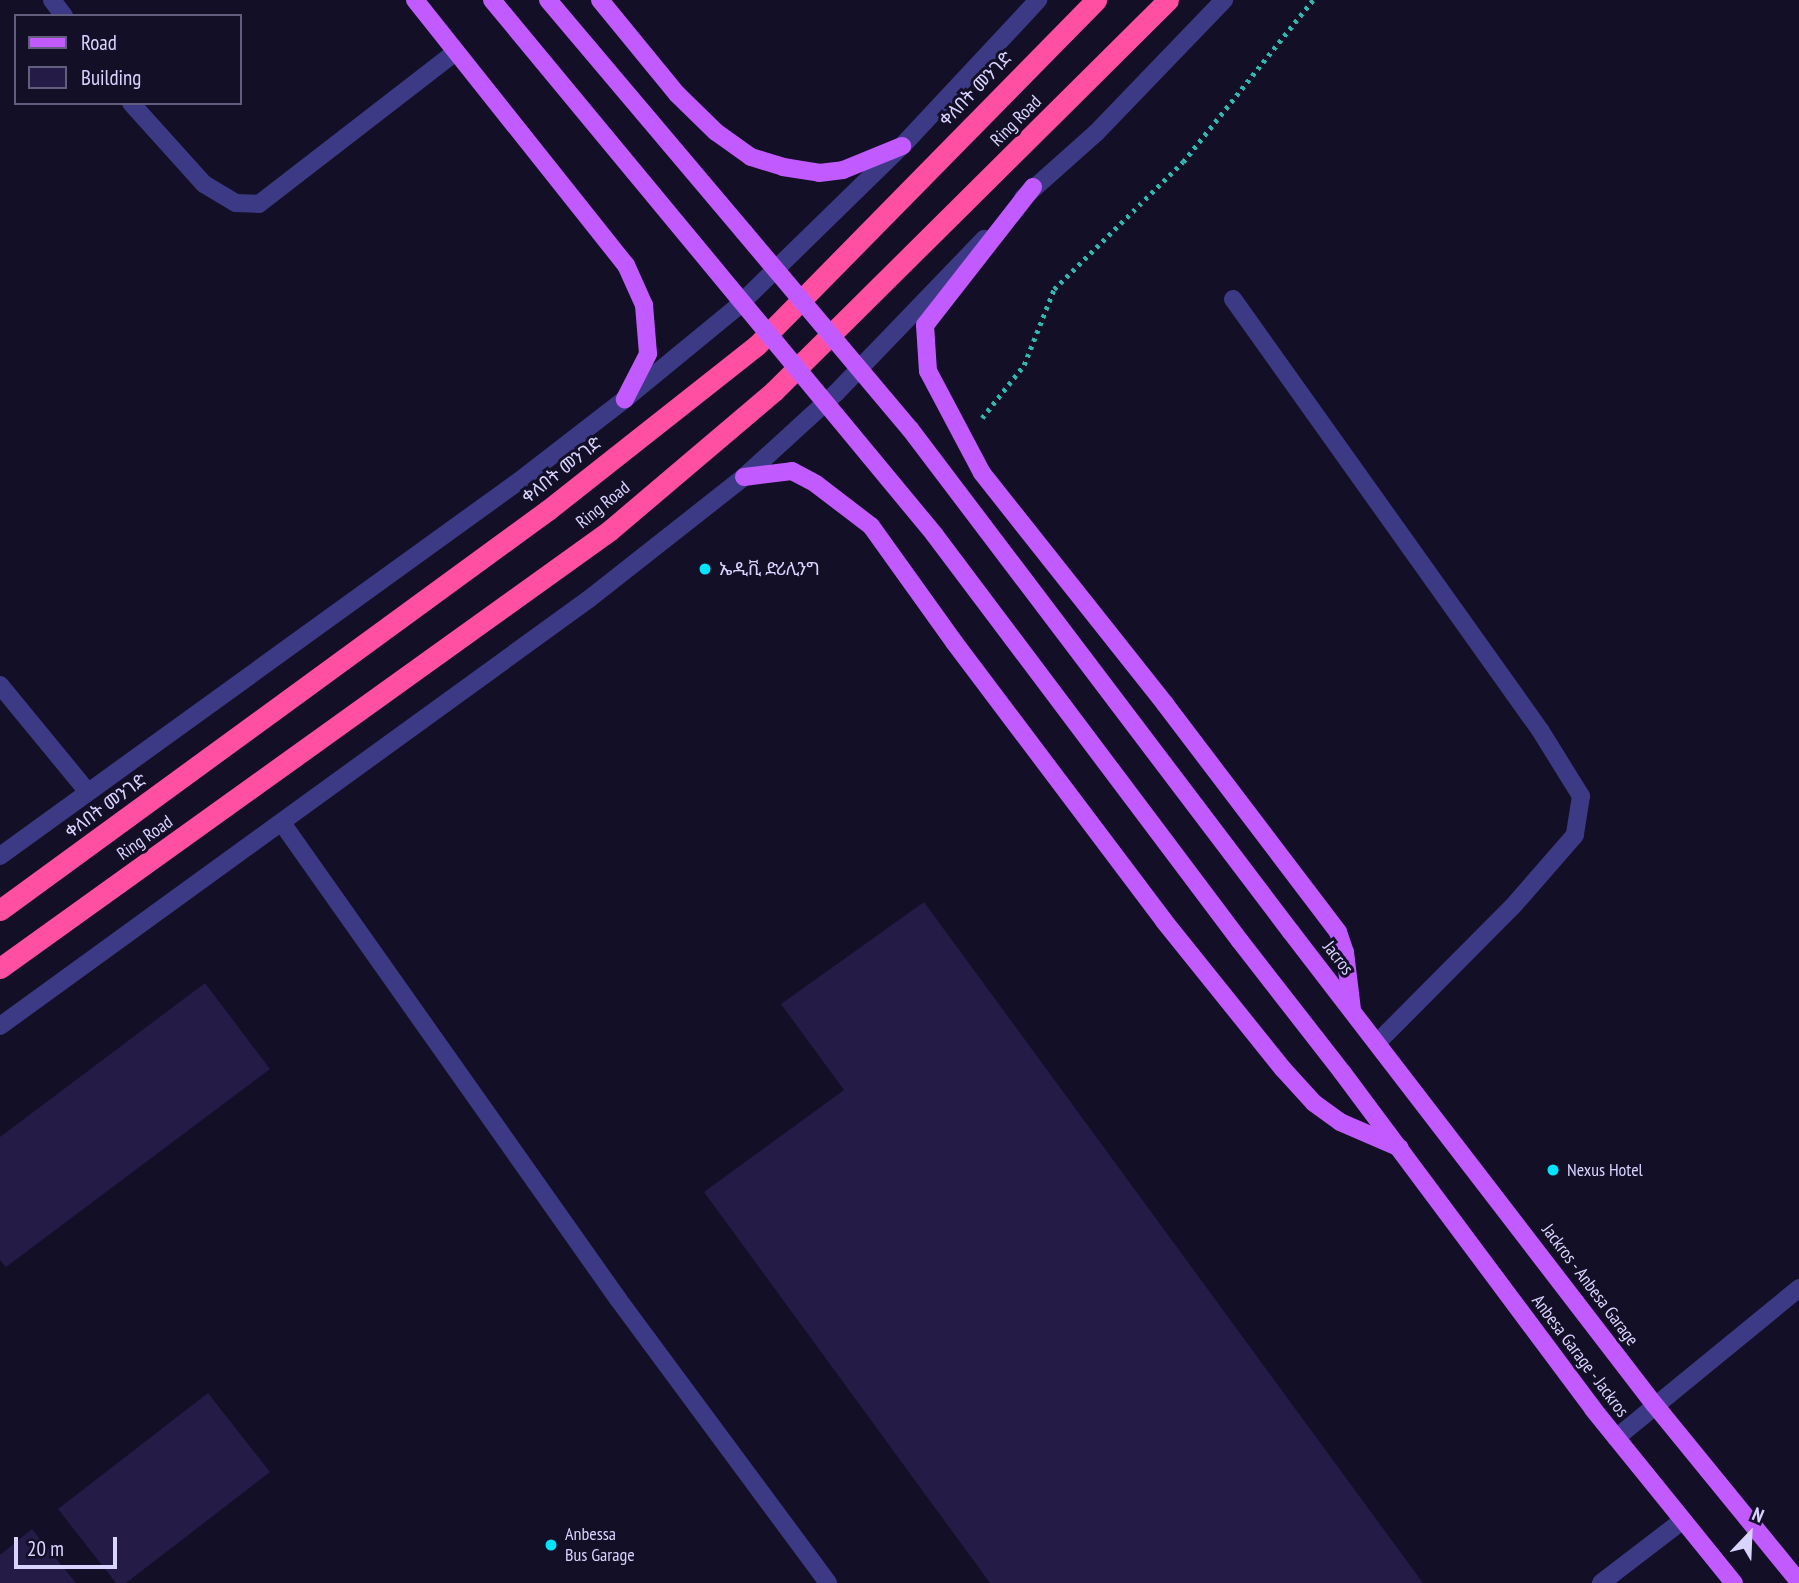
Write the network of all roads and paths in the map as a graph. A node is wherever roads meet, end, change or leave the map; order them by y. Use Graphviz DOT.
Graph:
graph roads {
  1 [pos="415,0"];
  2 [pos="492,0"];
  3 [pos="548,0"];
  4 [pos="600,0"];
  5 [pos="1038,0"];
  6 [pos="1096,0"];
  7 [pos="1168,0"];
  8 [pos="1224,0"];
  9 [pos="1313,0"];
  10 [pos="456,52"];
  11 [pos="133,105"];
  12 [pos="902,146"];
  13 [pos="1034,187"];
  14 [pos="1233,299"];
  15 [pos="625,399"];
  16 [pos="964,440"];
  17 [pos="744,477"];
  18 [pos="0,685"];
  19 [pos="87,791"];
  20 [pos="282,823"];
  21 [pos="0,856"];
  22 [pos="0,910"];
  23 [pos="0,968"];
  24 [pos="1352,1010"];
  25 [pos="0,1026"];
  26 [pos="1377,1043"];
  27 [pos="1400,1148"];
  28 [pos="1799,1288"];
  29 [pos="1656,1406"];
  30 [pos="1616,1438"];
  31 [pos="1683,1520"];
  32 [pos="1799,1582"];
  33 [pos="828,1583"];
  34 [pos="1601,1583"];
  35 [pos="1734,1583"];
  1 -- 10 [label="main road"];
  2 -- 27 [label="main road, bridge"];
  3 -- 24 [label="main road, Jacros, bridge"];
  4 -- 12 [label="main road"];
  5 -- 12 [label="street"];
  6 -- 22 [label="highway, ቀለበት መንገድ"];
  7 -- 23 [label="highway, Ring Road"];
  8 -- 13 [label="street"];
  9 -- 16 [label="path"];
  10 -- 11 [label="street"];
  10 -- 15 [label="main road"];
  12 -- 15 [label="street"];
  13 -- 16 [label="main road"];
  13 -- 17 [label="street"];
  14 -- 26 [label="street"];
  15 -- 19 [label="street"];
  16 -- 24 [label="main road"];
  17 -- 20 [label="street"];
  17 -- 27 [label="main road"];
  18 -- 19 [label="street"];
  19 -- 21 [label="street"];
  20 -- 25 [label="street"];
  20 -- 33 [label="street"];
  24 -- 26 [label="main road, Jackros - Anbesa Garage"];
  26 -- 29 [label="main road, Jackros - Anbesa Garage"];
  27 -- 30 [label="main road, Anbesa Garage - Jackros"];
  28 -- 29 [label="street"];
  29 -- 30 [label="street"];
  29 -- 32 [label="main road, Jackros - Anbesa Garage"];
  30 -- 31 [label="main road, Anbesa Garage - Jackros"];
  31 -- 34 [label="street"];
  31 -- 35 [label="main road, Anbesa Garage - Jackros"];
}
